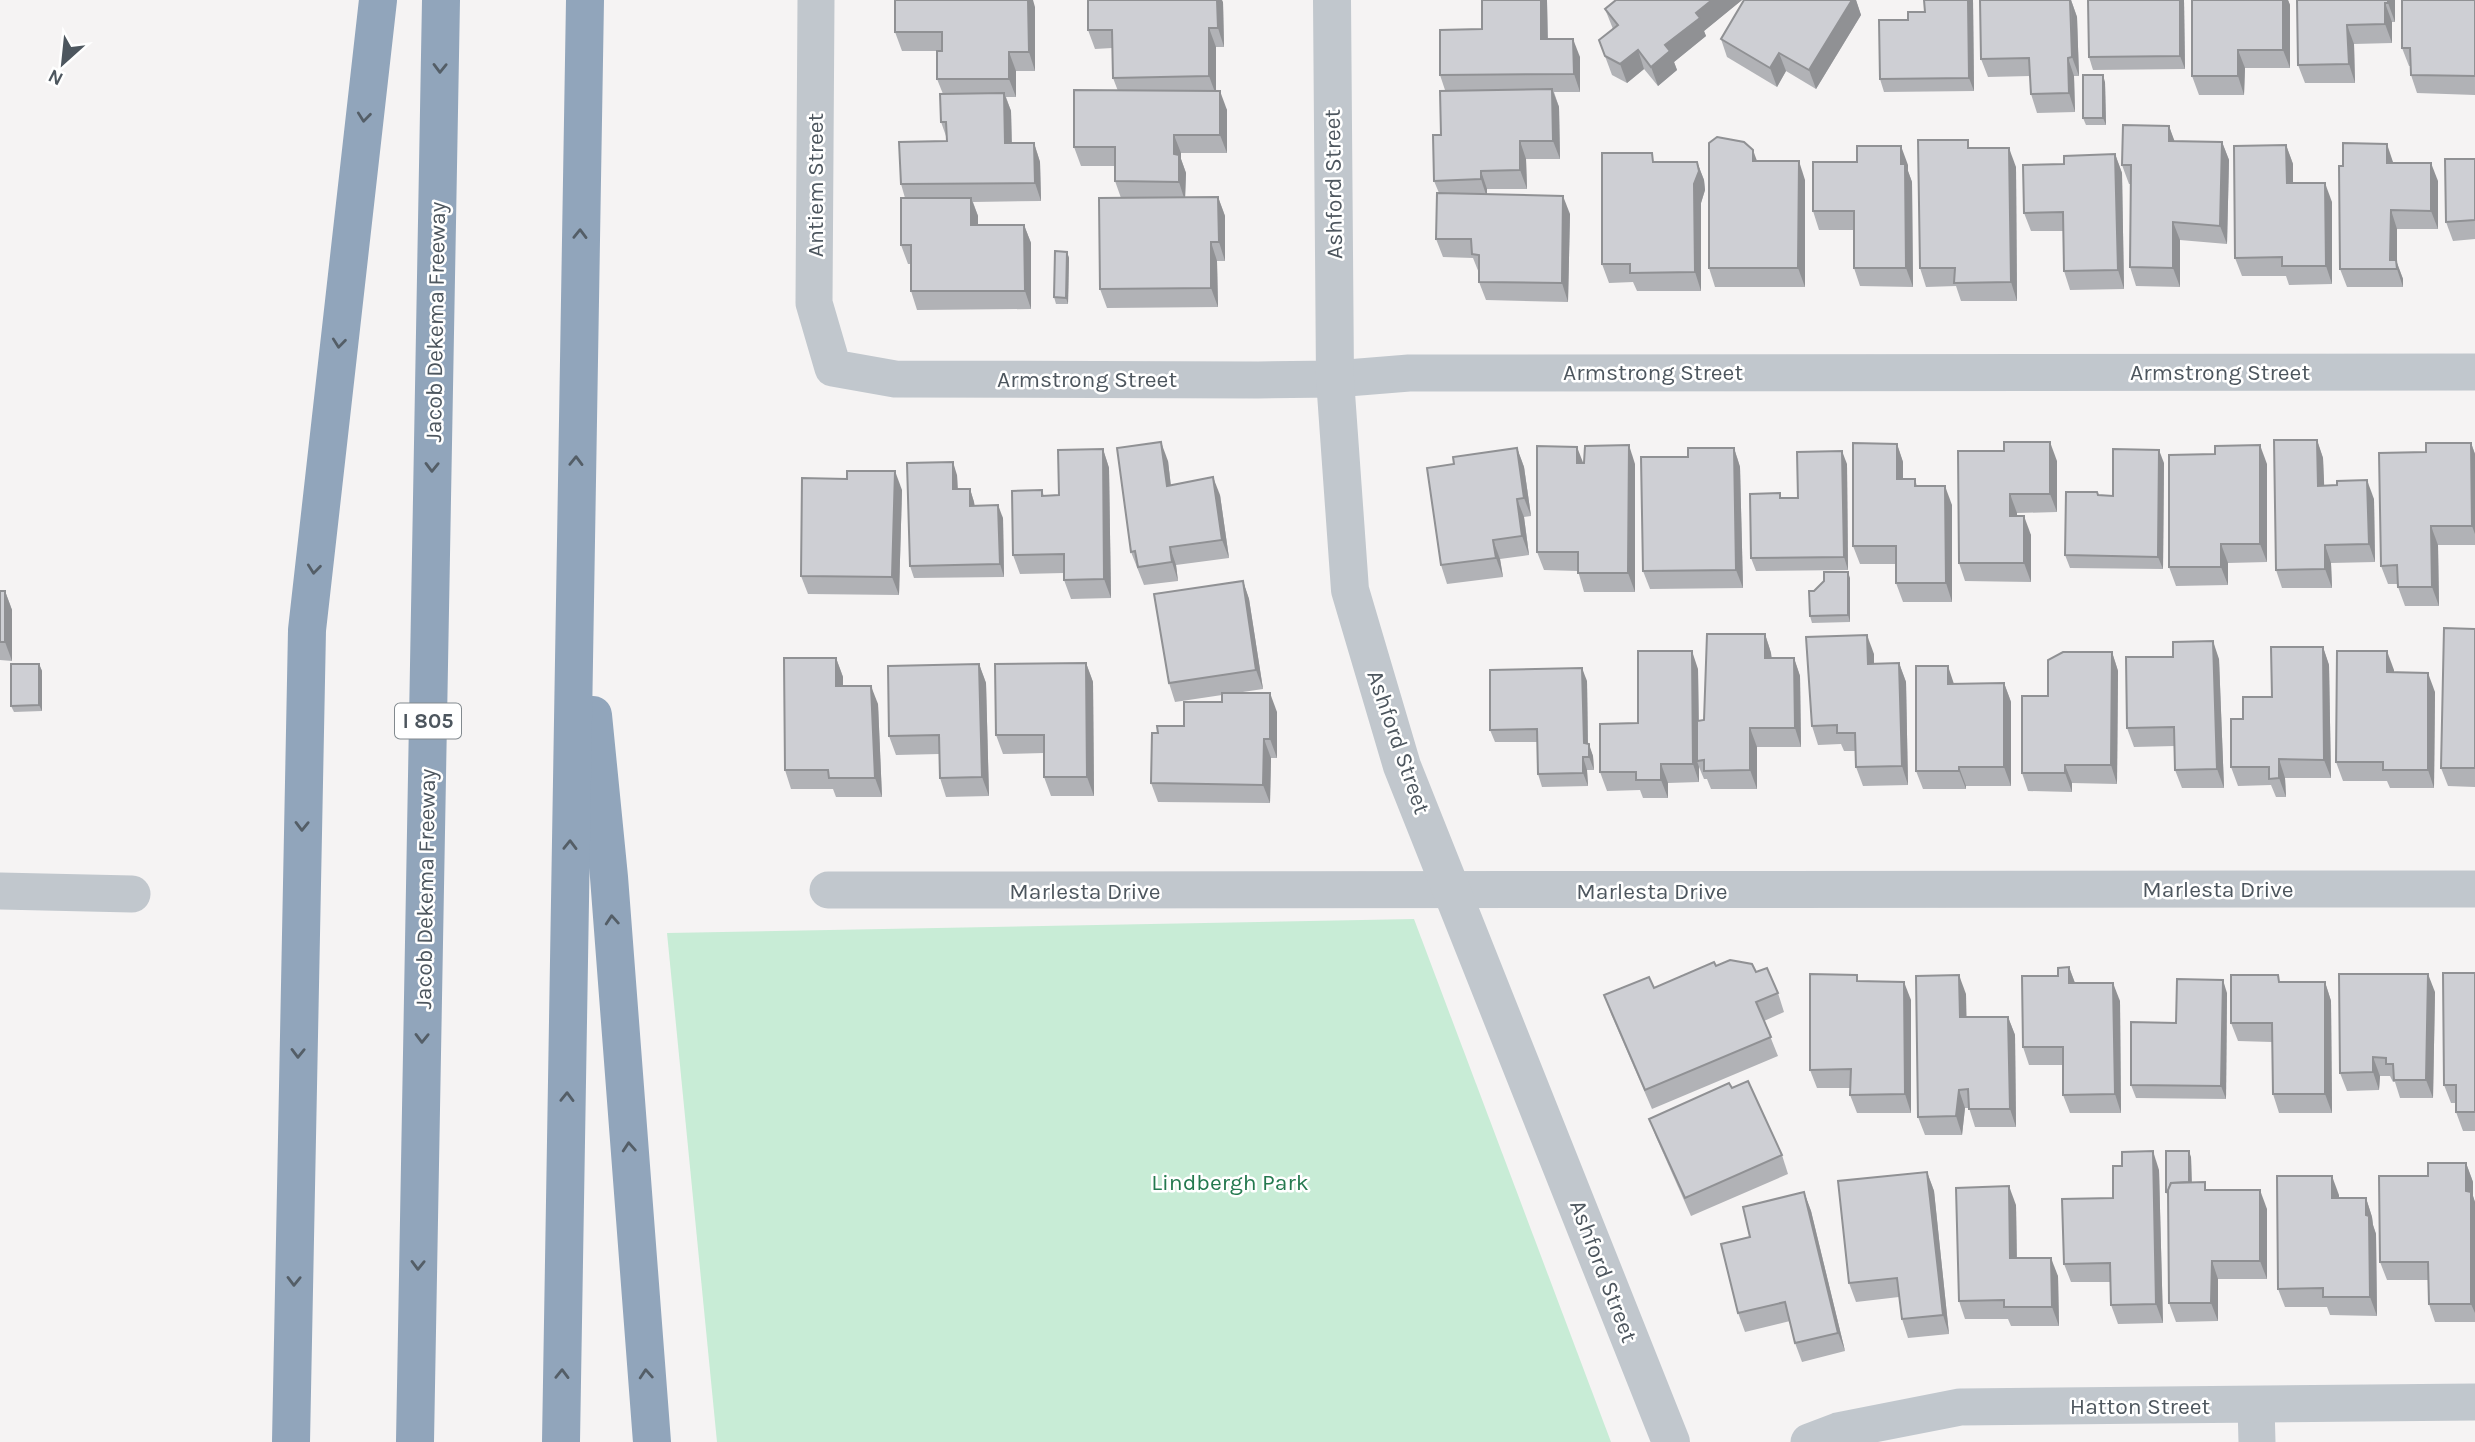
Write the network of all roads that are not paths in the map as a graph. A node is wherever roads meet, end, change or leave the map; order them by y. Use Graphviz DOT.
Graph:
graph roads {
  1 [pos="378,0"];
  2 [pos="441,0"];
  3 [pos="585,0"];
  4 [pos="816,0"];
  5 [pos="1332,0"];
  6 [pos="833,368"];
  7 [pos="2475,372"];
  8 [pos="1335,379"];
  9 [pos="575,530"];
  10 [pos="2475,889"];
  11 [pos="828,890"];
  12 [pos="0,891"];
  13 [pos="1454,891"];
  14 [pos="132,894"];
  15 [pos="2475,1402"];
  16 [pos="2256,1406"];
  17 [pos="291,1442"];
  18 [pos="415,1442"];
  19 [pos="561,1442"];
  20 [pos="652,1442"];
  21 [pos="1671,1442"];
  22 [pos="1809,1442"];
  23 [pos="2257,1442"];
  1 -- 17 [label="highway, one-way"];
  2 -- 18 [label="highway, Jacob Dekema Freeway / I 805, one-way"];
  9 -- 3 [label="highway, one-way"];
  4 -- 6 [label="street, Antiem Street"];
  5 -- 8 [label="street, Ashford Street"];
  6 -- 8 [label="street, Armstrong Street"];
  7 -- 8 [label="street, Armstrong Street"];
  8 -- 13 [label="street, Ashford Street"];
  19 -- 9 [label="highway, one-way"];
  20 -- 9 [label="highway, one-way"];
  10 -- 13 [label="street, Marlesta Drive"];
  11 -- 13 [label="street, Marlesta Drive"];
  12 -- 14 [label="street"];
  13 -- 21 [label="street, Ashford Street"];
  15 -- 16 [label="street, Hatton Street"];
  16 -- 22 [label="street, Hatton Street"];
  16 -- 23 [label="street"];
}
